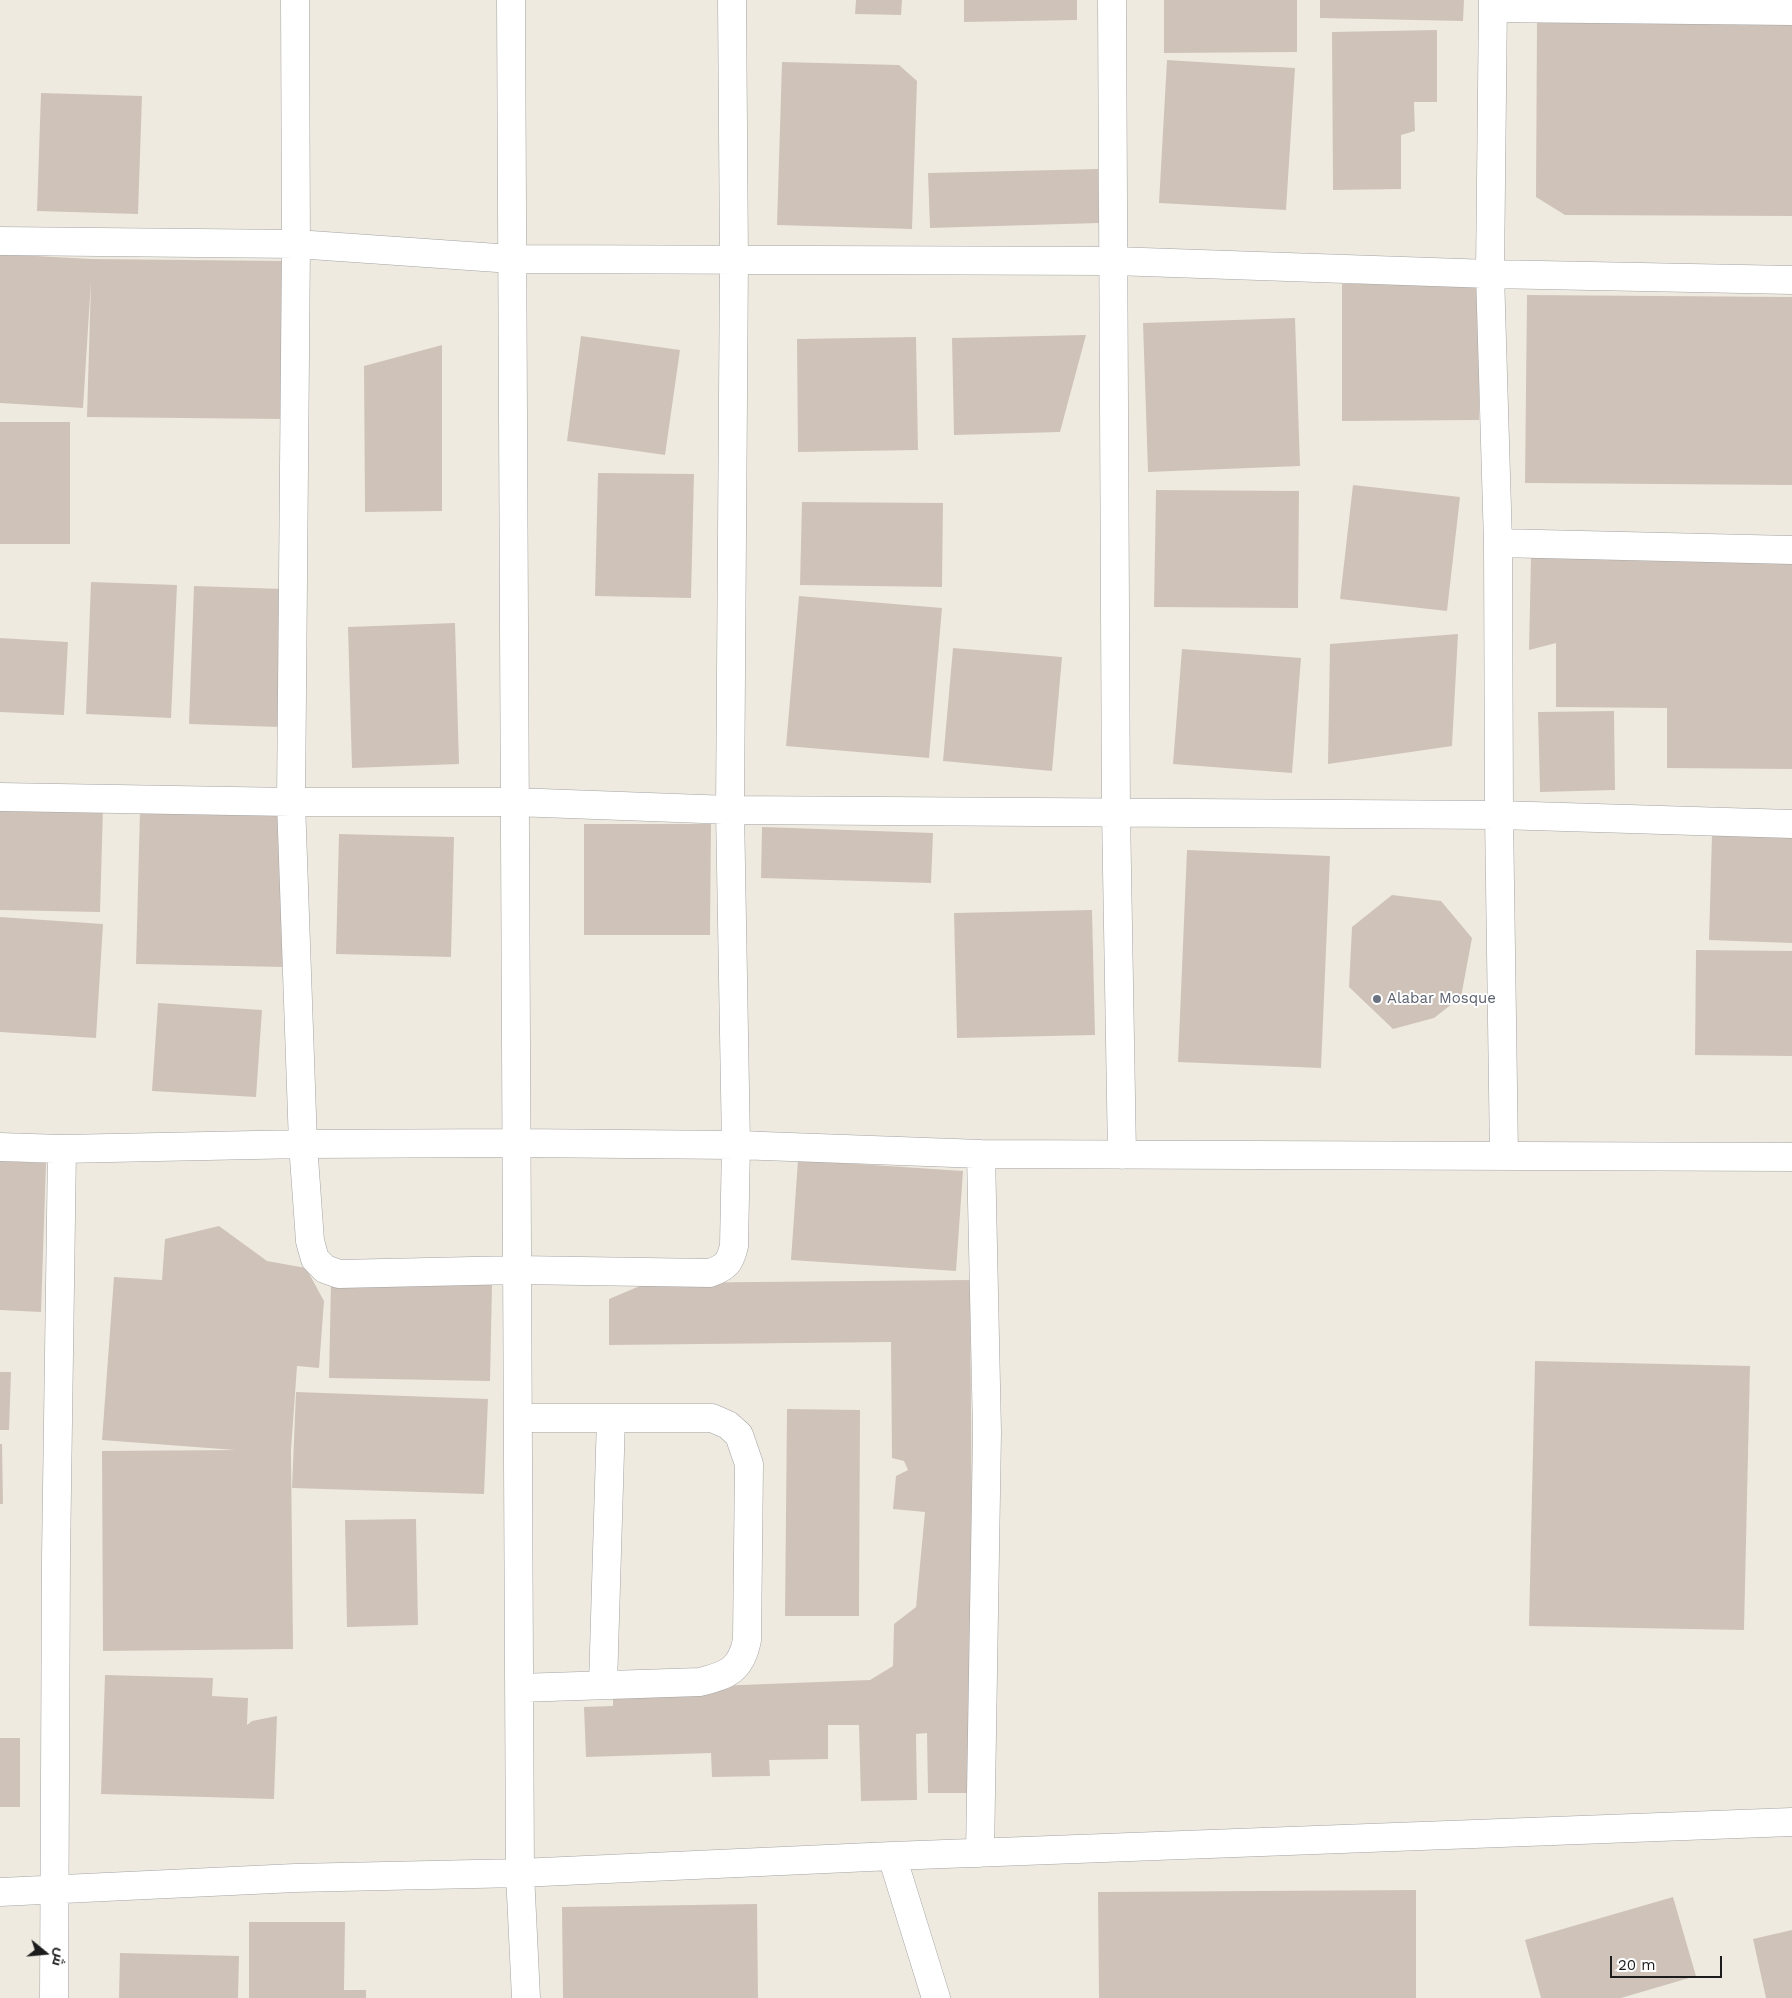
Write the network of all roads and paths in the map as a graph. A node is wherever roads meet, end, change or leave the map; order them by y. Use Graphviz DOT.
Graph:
graph roads {
  1 [pos="295,0"];
  2 [pos="511,0"];
  3 [pos="732,0"];
  4 [pos="1112,0"];
  5 [pos="1493,4"];
  6 [pos="1792,12"];
  7 [pos="0,241"];
  8 [pos="296,244"];
  9 [pos="512,259"];
  10 [pos="734,259"];
  11 [pos="1114,261"];
  12 [pos="1490,274"];
  13 [pos="1792,280"];
  14 [pos="1498,543"];
  15 [pos="1792,550"];
  16 [pos="0,797"];
  17 [pos="292,802"];
  18 [pos="514,802"];
  19 [pos="730,810"];
  20 [pos="1116,812"];
  21 [pos="1499,815"];
  22 [pos="1792,824"];
  23 [pos="303,1144"];
  24 [pos="516,1144"];
  25 [pos="736,1145"];
  26 [pos="0,1147"];
  27 [pos="62,1149"];
  28 [pos="982,1154"];
  29 [pos="1122,1154"];
  30 [pos="1504,1156"];
  31 [pos="1792,1157"];
  32 [pos="517,1270"];
  33 [pos="518,1418"];
  34 [pos="611,1418"];
  35 [pos="603,1685"];
  36 [pos="519,1688"];
  37 [pos="1792,1822"];
  38 [pos="980,1853"];
  39 [pos="892,1856"];
  40 [pos="520,1873"];
  41 [pos="54,1891"];
  42 [pos="0,1892"];
  43 [pos="54,1998"];
  44 [pos="526,1998"];
  45 [pos="936,1998"];
  1 -- 8 [label="street"];
  2 -- 9 [label="street"];
  3 -- 10 [label="street"];
  4 -- 11 [label="street"];
  5 -- 6 [label="street"];
  5 -- 12 [label="street"];
  7 -- 8 [label="street"];
  8 -- 9 [label="street"];
  8 -- 17 [label="street"];
  9 -- 10 [label="street"];
  9 -- 18 [label="street"];
  10 -- 11 [label="street"];
  10 -- 19 [label="street"];
  11 -- 12 [label="street"];
  11 -- 20 [label="street"];
  12 -- 13 [label="street"];
  12 -- 14 [label="street"];
  14 -- 15 [label="street"];
  14 -- 21 [label="street"];
  16 -- 17 [label="street"];
  17 -- 18 [label="street"];
  17 -- 23 [label="street"];
  18 -- 19 [label="street"];
  18 -- 24 [label="street"];
  19 -- 20 [label="street"];
  19 -- 25 [label="street"];
  20 -- 21 [label="street"];
  20 -- 29 [label="street"];
  21 -- 22 [label="street"];
  21 -- 30 [label="street"];
  23 -- 24 [label="street"];
  23 -- 27 [label="street"];
  23 -- 32 [label="street"];
  24 -- 25 [label="street"];
  24 -- 32 [label="street"];
  25 -- 28 [label="street"];
  25 -- 32 [label="street"];
  26 -- 27 [label="street"];
  27 -- 41 [label="street"];
  28 -- 29 [label="street"];
  28 -- 38 [label="street"];
  29 -- 30 [label="street"];
  30 -- 31 [label="street"];
  32 -- 33 [label="street"];
  33 -- 34 [label="street"];
  33 -- 36 [label="street"];
  34 -- 35 [label="street"];
  34 -- 35 [label="street"];
  35 -- 36 [label="street"];
  36 -- 40 [label="street"];
  37 -- 38 [label="street"];
  38 -- 39 [label="street"];
  39 -- 40 [label="street"];
  39 -- 45 [label="street"];
  40 -- 41 [label="street"];
  40 -- 44 [label="street"];
  41 -- 42 [label="street"];
  41 -- 43 [label="street"];
}
